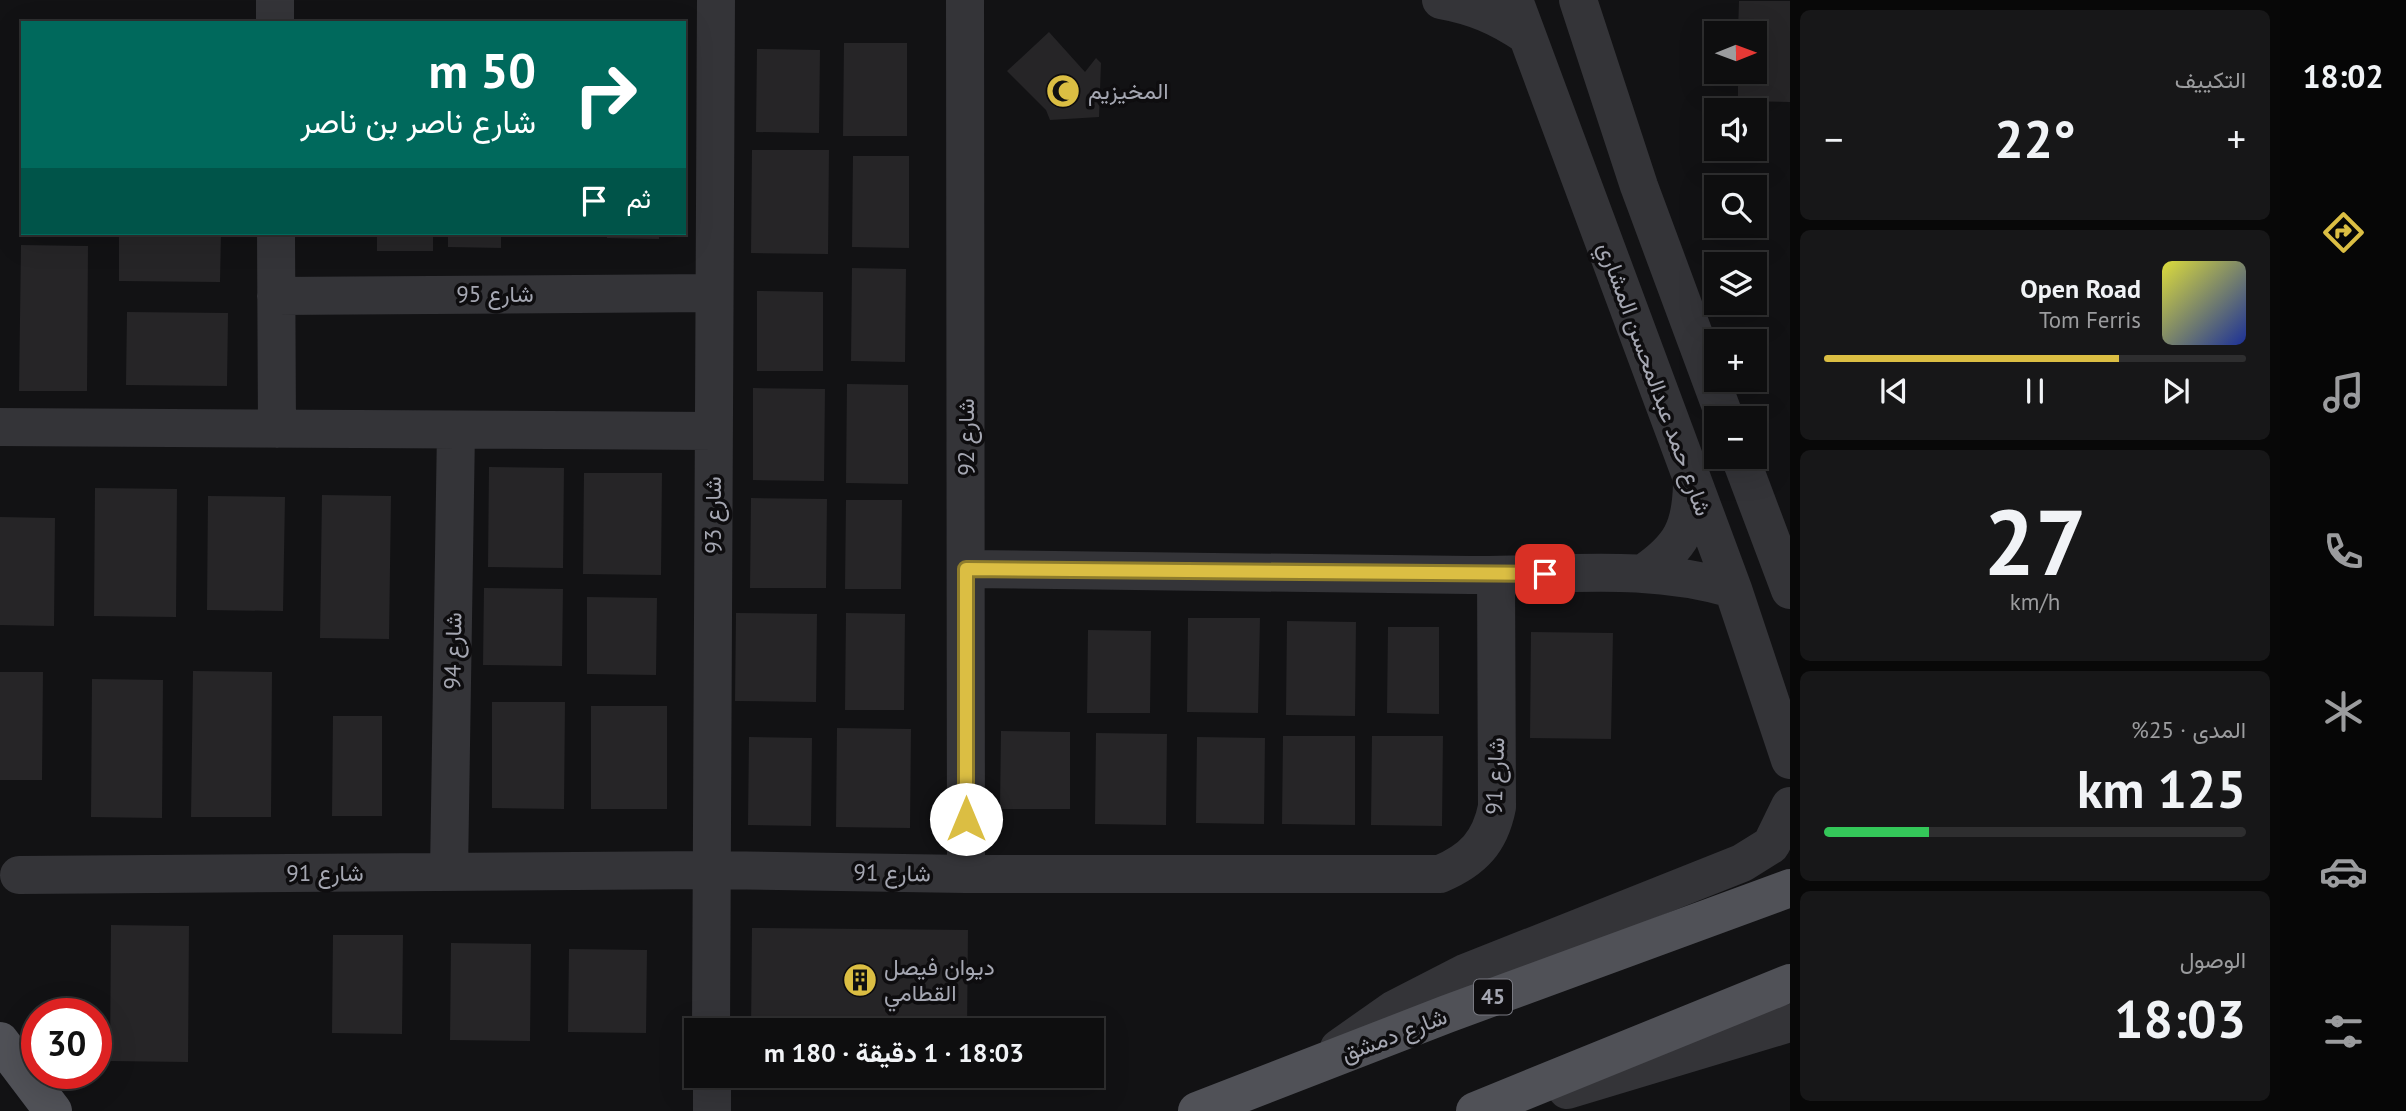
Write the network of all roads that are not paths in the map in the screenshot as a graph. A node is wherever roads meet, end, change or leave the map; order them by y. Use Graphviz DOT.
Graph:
graph roads {
  1 [pos="275,0"];
  2 [pos="716,0"];
  3 [pos="965,0"];
  4 [pos="1441,0"];
  5 [pos="1514,0"];
  6 [pos="1578,0"];
  7 [pos="275,21"];
  8 [pos="1526,35"];
  9 [pos="1639,186"];
  10 [pos="1592,205"];
  11 [pos="275,235"];
  12 [pos="1670,271"];
  13 [pos="714,293"];
  14 [pos="1625,294"];
  15 [pos="276,296"];
  16 [pos="1721,406"];
  17 [pos="0,428"];
  18 [pos="276,429"];
  19 [pos="457,430"];
  20 [pos="714,430"];
  21 [pos="1745,469"];
  22 [pos="1692,484"];
  23 [pos="966,569"];
  24 [pos="1645,572"];
  25 [pos="1496,575"];
  26 [pos="1733,589"];
  27 [pos="1790,590"];
  28 [pos="1788,746"];
  29 [pos="1790,806"];
  30 [pos="710,870"];
  31 [pos="449,872"];
  32 [pos="966,874"];
  33 [pos="19,876"];
  34 [pos="1790,888"];
  35 [pos="1790,983"];
  36 [pos="1447,1014"];
  37 [pos="711,1018"];
  38 [pos="1790,1023"];
  39 [pos="4,1047"];
  40 [pos="1313,1066"];
  41 [pos="712,1088"];
  42 [pos="16,1111"];
  43 [pos="53,1111"];
  44 [pos="712,1111"];
  45 [pos="1197,1111"];
  46 [pos="1250,1111"];
  47 [pos="1475,1111"];
  48 [pos="1498,1111"];
  1 -- 7 [label="street"];
  2 -- 13 [label="street, شارع 93"];
  3 -- 23 [label="street, شارع 92"];
  4 -- 8 [label="street"];
  5 -- 8 [label="street, شارع حمد عبدالمحسن المشاري"];
  6 -- 9 [label="street"];
  8 -- 10 [label="street, شارع حمد عبدالمحسن المشاري"];
  9 -- 10 [label="street"];
  9 -- 12 [label="street"];
  10 -- 14 [label="street, شارع حمد عبدالمحسن المشاري"];
  11 -- 15 [label="street"];
  12 -- 14 [label="street"];
  12 -- 16 [label="street"];
  13 -- 15 [label="street, شارع 95"];
  13 -- 20 [label="street, شارع 93"];
  14 -- 22 [label="street, شارع حمد عبدالمحسن المشاري"];
  15 -- 18 [label="street"];
  17 -- 18 [label="street"];
  18 -- 19 [label="street"];
  19 -- 20 [label="street"];
  19 -- 31 [label="street, شارع 94"];
  20 -- 30 [label="street, شارع 93"];
  21 -- 27 [label="street"];
  22 -- 24 [label="street"];
  22 -- 26 [label="street, شارع حمد عبدالمحسن المشاري"];
  23 -- 25 [label="street"];
  23 -- 32 [label="street, شارع 92"];
  24 -- 25 [label="street"];
  24 -- 26 [label="street"];
  25 -- 32 [label="street, شارع 91"];
  26 -- 28 [label="street, شارع حمد عبدالمحسن المشاري"];
  29 -- 40 [label="street"];
  30 -- 31 [label="street, شارع 91"];
  30 -- 32 [label="street, شارع 91"];
  30 -- 37 [label="street, شارع 93"];
  31 -- 33 [label="street, شارع 91"];
  34 -- 36 [label="main road, شارع دمشق / 45"];
  35 -- 47 [label="main road"];
  36 -- 40 [label="main road, شارع دمشق / 45"];
  36 -- 46 [label="main road"];
  38 -- 48 [label="street"];
  39 -- 42 [label="main road"];
  39 -- 43 [label="main road"];
  40 -- 45 [label="main road, شارع دمشق / 45"];
  41 -- 44 [label="street"];
}
